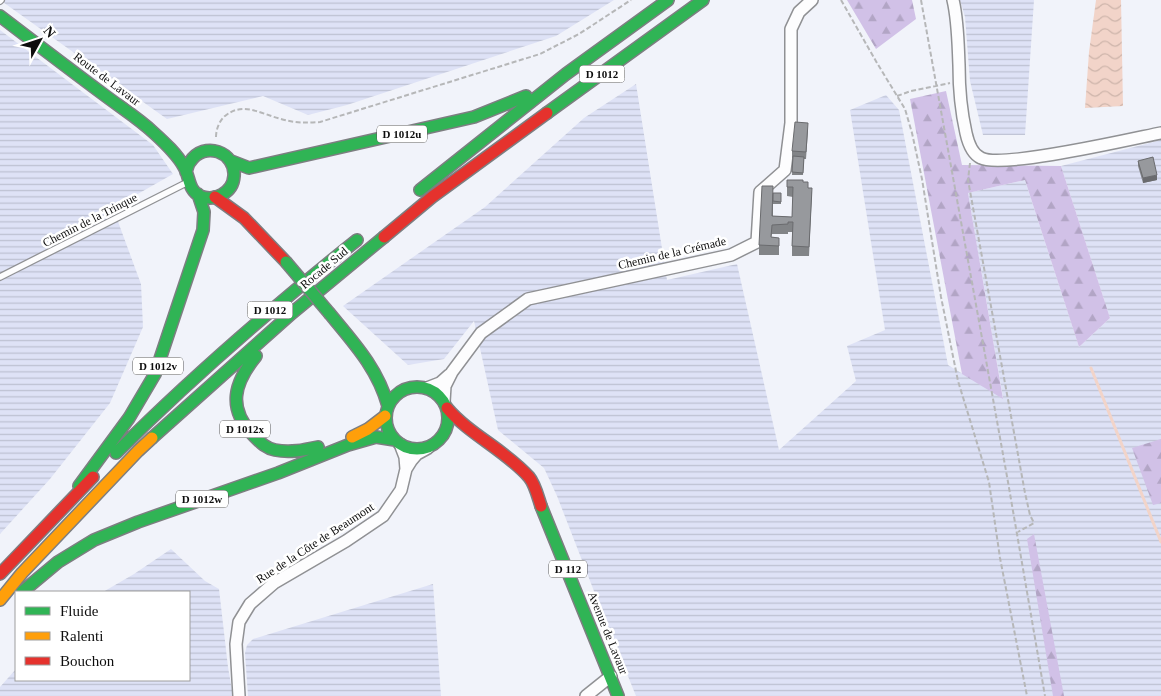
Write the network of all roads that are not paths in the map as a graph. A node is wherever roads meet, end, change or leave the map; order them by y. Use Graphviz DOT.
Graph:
graph roads {
  1 [pos="668,0"];
  2 [pos="703,0"];
  3 [pos="812,0"];
  4 [pos="953,0"];
  5 [pos="0,16"];
  6 [pos="566,74"];
  7 [pos="150,129"];
  8 [pos="1161,133"];
  9 [pos="202,151"];
  10 [pos="231,161"];
  11 [pos="187,177"];
  12 [pos="234,178"];
  13 [pos="198,194"];
  14 [pos="215,197"];
  15 [pos="410,198"];
  16 [pos="259,231"];
  17 [pos="363,235"];
  18 [pos="0,277"];
  19 [pos="292,312"];
  20 [pos="365,356"];
  21 [pos="452,372"];
  22 [pos="414,386"];
  23 [pos="427,388"];
  24 [pos="446,405"];
  25 [pos="387,411"];
  26 [pos="466,440"];
  27 [pos="397,442"];
  28 [pos="428,448"];
  29 [pos="502,452"];
  30 [pos="406,469"];
  31 [pos="56,515"];
  32 [pos="0,574"];
  33 [pos="23,591"];
  34 [pos="15,598"];
  35 [pos="0,600"];
  36 [pos="0,613"];
  37 [pos="611,676"];
  38 [pos="239,696"];
  39 [pos="586,696"];
  40 [pos="618,696"];
  1 -- 6 [label="main road, D 1012"];
  2 -- 19 [label="main road, Rocade Sud / D 1012"];
  3 -- 21 [label="street, Chemin de la Crémade"];
  4 -- 8 [label="street"];
  5 -- 7 [label="main road, Route de Lavaur"];
  6 -- 10 [label="main road, D 1012u"];
  6 -- 15 [label="main road, D 1012"];
  7 -- 9 [label="main road"];
  7 -- 11 [label="main road"];
  9 -- 10 [label="main road"];
  9 -- 11 [label="main road"];
  10 -- 12 [label="main road"];
  11 -- 13 [label="main road"];
  11 -- 18 [label="lane, Chemin de la Trinque"];
  12 -- 14 [label="main road"];
  12 -- 16 [label="main road"];
  13 -- 14 [label="main road"];
  13 -- 31 [label="main road, D 1012v"];
  14 -- 16 [label="main road"];
  16 -- 20 [label="main road, bridge"];
  17 -- 31 [label="main road, Rocade Sud / D 1012"];
  19 -- 25 [label="main road, D 1012x"];
  19 -- 35 [label="main road, Rocade Sud / D 1012"];
  20 -- 22 [label="main road"];
  20 -- 25 [label="main road"];
  21 -- 23 [label="street"];
  21 -- 24 [label="street"];
  22 -- 23 [label="main road"];
  22 -- 25 [label="main road"];
  23 -- 24 [label="main road"];
  24 -- 28 [label="main road"];
  24 -- 29 [label="main road, D 112"];
  25 -- 27 [label="main road"];
  26 -- 29 [label="main road, D 112"];
  27 -- 28 [label="main road"];
  27 -- 30 [label="street, Rue de la Côte de Beaumont"];
  27 -- 33 [label="main road, D 1012w"];
  28 -- 30 [label="street, Rue de la Côte de Beaumont"];
  29 -- 37 [label="main road, Avenue de Lavaur / D 112"];
  30 -- 38 [label="street, Rue de la Côte de Beaumont"];
  31 -- 32 [label="main road, Rocade Sud / D 1012"];
  34 -- 36 [label="main road"];
  37 -- 39 [label="street"];
  37 -- 40 [label="main road, Avenue de Lavaur / D 112"];
}
